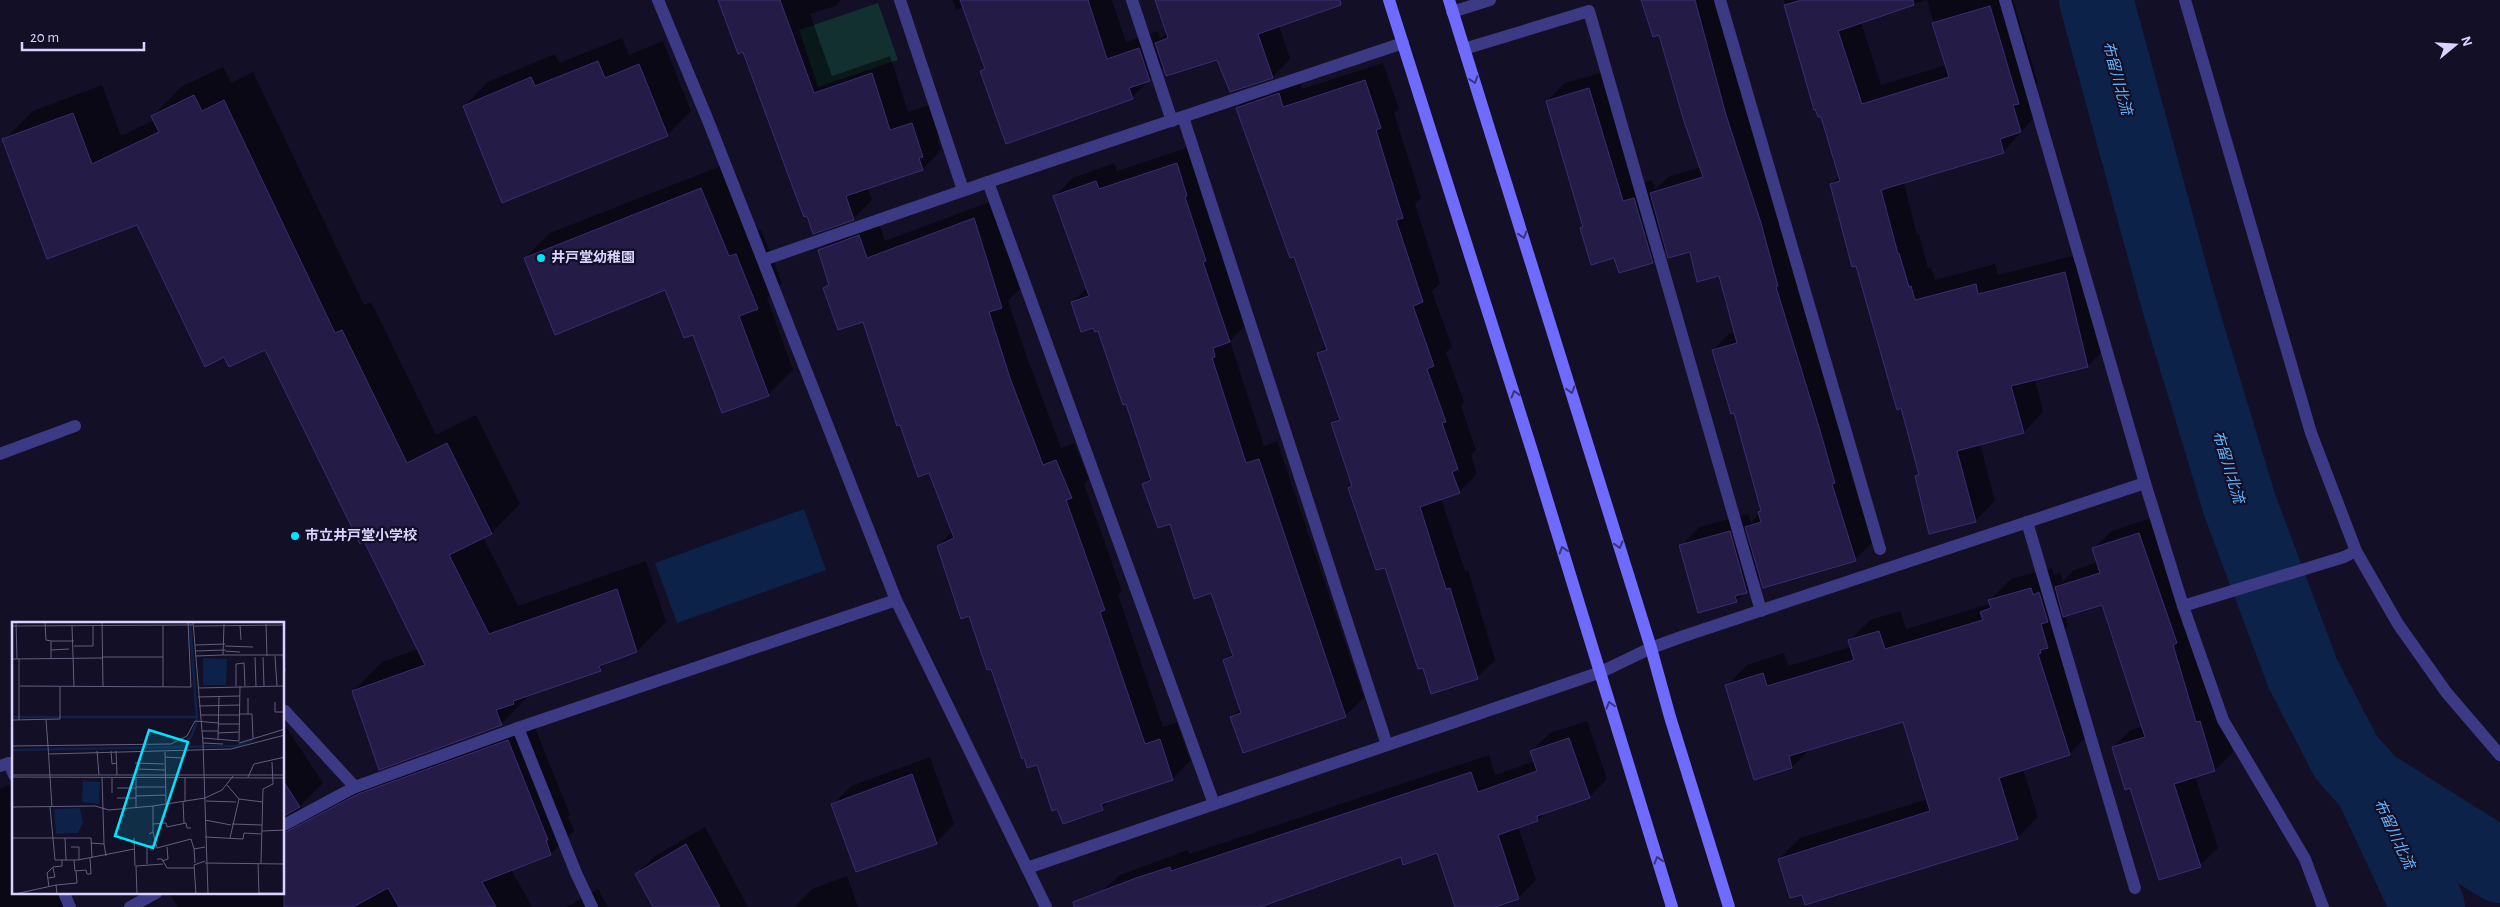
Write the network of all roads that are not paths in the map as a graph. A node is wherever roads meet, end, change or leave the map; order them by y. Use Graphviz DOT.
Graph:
graph roads {
  1 [pos="658,0"];
  2 [pos="900,0"];
  3 [pos="1132,0"];
  4 [pos="1389,0"];
  5 [pos="1490,0"];
  6 [pos="1720,0"];
  7 [pos="2005,0"];
  8 [pos="2185,0"];
  9 [pos="1451,6"];
  10 [pos="1402,43"];
  11 [pos="1464,49"];
  12 [pos="1178,119"];
  13 [pos="988,182"];
  14 [pos="964,190"];
  15 [pos="763,260"];
  16 [pos="76,426"];
  17 [pos="0,454"];
  18 [pos="2144,483"];
  19 [pos="2027,522"];
  20 [pos="1880,549"];
  21 [pos="2356,551"];
  22 [pos="896,600"];
  23 [pos="2188,604"];
  24 [pos="1762,611"];
  25 [pos="1651,648"];
  26 [pos="1601,672"];
  27 [pos="285,712"];
  28 [pos="518,728"];
  29 [pos="1387,745"];
  30 [pos="2500,755"];
  31 [pos="0,766"];
  32 [pos="12,770"];
  33 [pos="355,787"];
  34 [pos="1214,804"];
  35 [pos="285,824"];
  36 [pos="1027,868"];
  37 [pos="2135,888"];
  38 [pos="64,894"];
  39 [pos="154,894"];
  40 [pos="70,907"];
  41 [pos="130,907"];
  42 [pos="592,907"];
  43 [pos="1046,907"];
  44 [pos="1672,907"];
  45 [pos="1729,907"];
  46 [pos="2323,907"];
  1 -- 15 [label="street"];
  2 -- 14 [label="street"];
  3 -- 12 [label="street"];
  4 -- 10 [label="street"];
  5 -- 9 [label="street"];
  6 -- 20 [label="street"];
  7 -- 18 [label="street"];
  8 -- 21 [label="street"];
  9 -- 11 [label="street"];
  10 -- 12 [label="street"];
  26 -- 10 [label="street, one-way"];
  11 -- 24 [label="street"];
  11 -- 25 [label="street, one-way"];
  12 -- 13 [label="street"];
  12 -- 29 [label="street"];
  13 -- 14 [label="street"];
  13 -- 34 [label="street"];
  14 -- 15 [label="street"];
  15 -- 22 [label="street"];
  16 -- 17 [label="street"];
  18 -- 19 [label="street"];
  18 -- 23 [label="street"];
  19 -- 24 [label="street"];
  19 -- 37 [label="street"];
  21 -- 23 [label="street"];
  21 -- 30 [label="street"];
  22 -- 28 [label="street"];
  22 -- 36 [label="street"];
  23 -- 46 [label="street"];
  24 -- 25 [label="street"];
  25 -- 26 [label="street"];
  25 -- 45 [label="street"];
  26 -- 29 [label="street"];
  44 -- 26 [label="street, one-way"];
  27 -- 33 [label="street"];
  28 -- 33 [label="street"];
  28 -- 42 [label="street"];
  29 -- 34 [label="street"];
  31 -- 32 [label="street"];
  33 -- 35 [label="street"];
  34 -- 36 [label="street"];
  36 -- 43 [label="street"];
  38 -- 40 [label="street"];
  39 -- 41 [label="street"];
}
